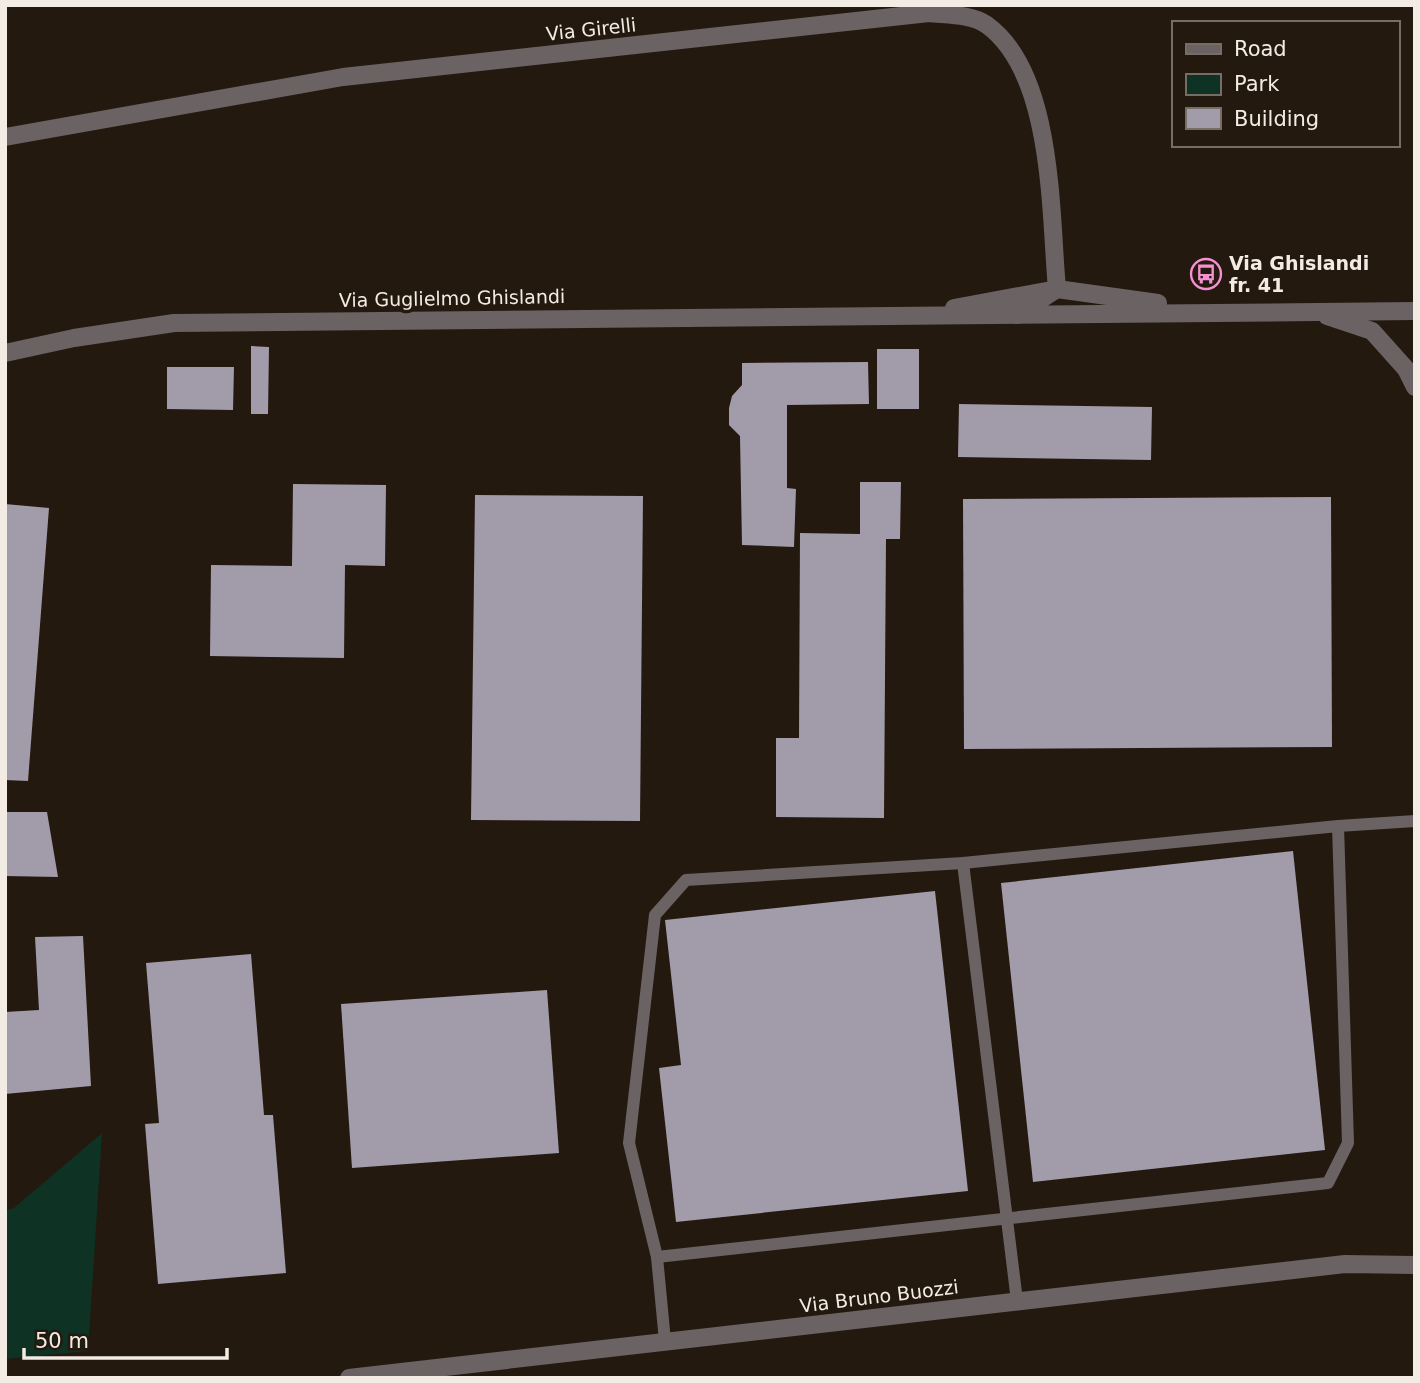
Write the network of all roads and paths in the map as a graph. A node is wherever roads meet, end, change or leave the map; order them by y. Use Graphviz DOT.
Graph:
graph roads {
  1 [pos="5,137"];
  2 [pos="1057,289"];
  3 [pos="1214,311"];
  4 [pos="1415,311"];
  5 [pos="1313,312"];
  6 [pos="1017,315"];
  7 [pos="902,317"];
  8 [pos="5,353"];
  9 [pos="1415,387"];
  10 [pos="1415,821"];
  11 [pos="1338,826"];
  12 [pos="963,863"];
  13 [pos="1007,1218"];
  14 [pos="657,1257"];
  15 [pos="1415,1265"];
  16 [pos="1017,1301"];
  17 [pos="665,1341"];
  18 [pos="349,1378"];
  1 -- 2 [label="street, Via Girelli"];
  2 -- 3 [label="street, Via Guglielmo Ghislandi"];
  2 -- 6 [label="street"];
  2 -- 7 [label="street, Via Guglielmo Ghislandi"];
  3 -- 5 [label="street, Via Guglielmo Ghislandi"];
  3 -- 6 [label="street, Via Guglielmo Ghislandi"];
  4 -- 5 [label="street, Via Guglielmo Ghislandi"];
  5 -- 9 [label="street"];
  6 -- 7 [label="street, Via Guglielmo Ghislandi"];
  7 -- 8 [label="street, Via Guglielmo Ghislandi"];
  10 -- 11 [label="lane"];
  11 -- 12 [label="lane"];
  11 -- 13 [label="lane"];
  12 -- 13 [label="lane"];
  12 -- 14 [label="lane"];
  13 -- 14 [label="lane"];
  13 -- 16 [label="lane"];
  14 -- 17 [label="lane"];
  15 -- 16 [label="street, Via Bruno Buozzi"];
  16 -- 17 [label="street, Via Bruno Buozzi"];
  17 -- 18 [label="street, Via Bruno Buozzi"];
}
